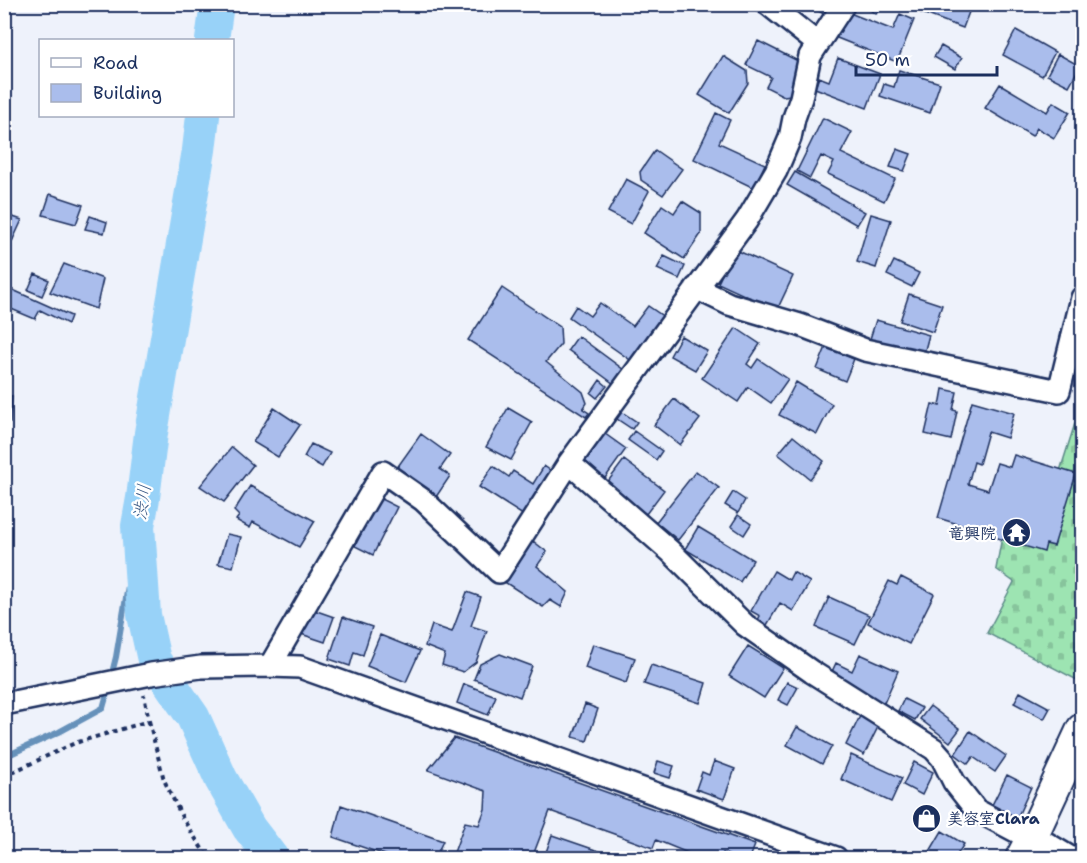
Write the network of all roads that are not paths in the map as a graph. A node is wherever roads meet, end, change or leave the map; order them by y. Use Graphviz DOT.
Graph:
graph roads {
  1 [pos="768,4"];
  2 [pos="844,4"];
  3 [pos="818,44"];
  4 [pos="696,288"];
  5 [pos="1081,312"];
  6 [pos="569,463"];
  7 [pos="270,666"];
  8 [pos="4,704"];
  9 [pos="1083,729"];
  10 [pos="1026,849"];
  11 [pos="837,858"];
  12 [pos="1071,858"];
  1 -- 3 [label="street"];
  2 -- 3 [label="street"];
  3 -- 4 [label="street"];
  4 -- 5 [label="street"];
  4 -- 6 [label="street"];
  6 -- 7 [label="street"];
  6 -- 10 [label="street"];
  7 -- 8 [label="street"];
  7 -- 11 [label="street"];
  9 -- 10 [label="main road"];
  10 -- 12 [label="street"];
}
